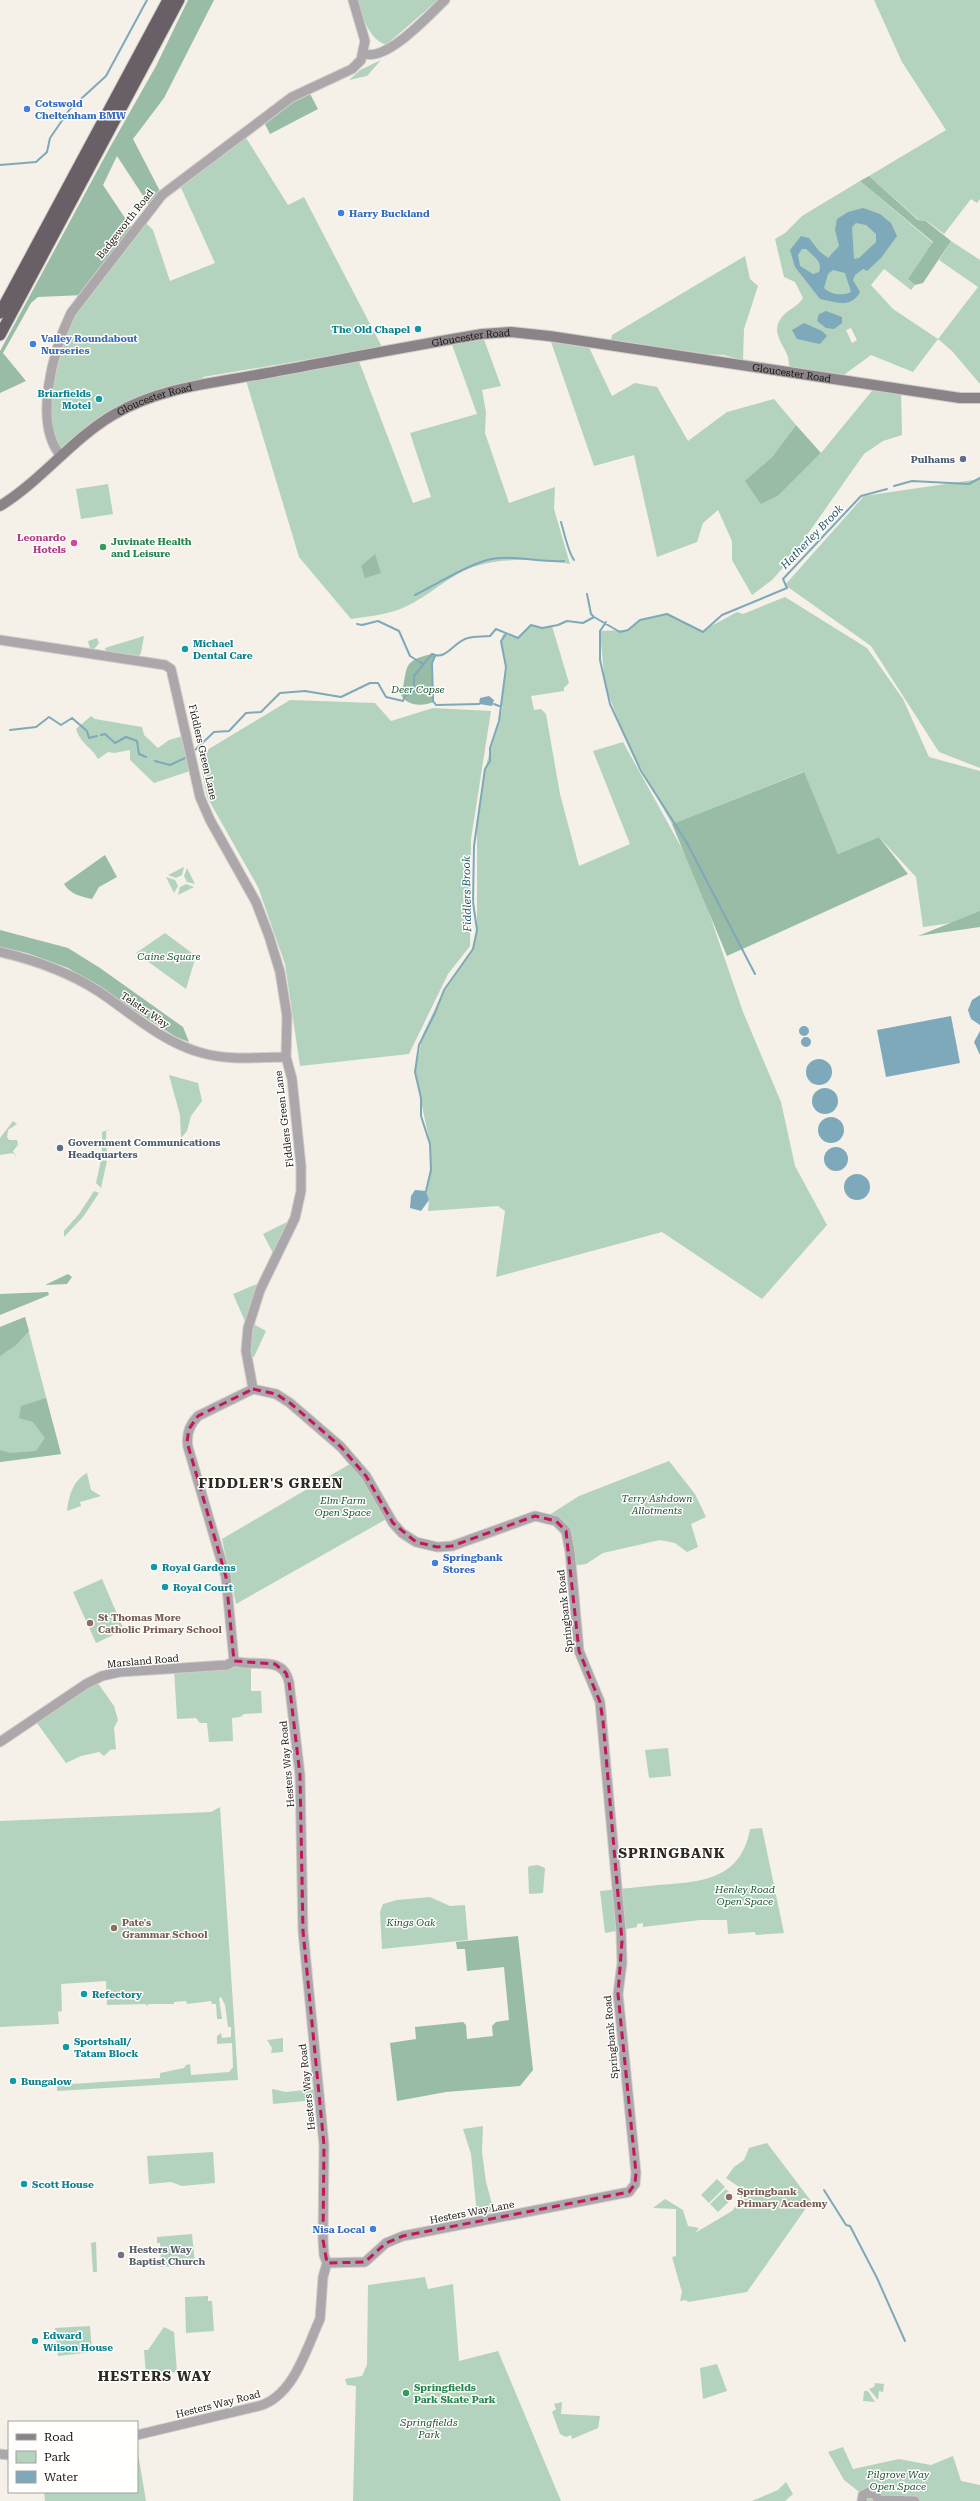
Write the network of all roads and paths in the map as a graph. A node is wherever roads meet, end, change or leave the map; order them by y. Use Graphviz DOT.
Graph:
graph roads {
  1 [pos="168,0"];
  2 [pos="179,0"];
  3 [pos="353,0"];
  4 [pos="445,0"];
  5 [pos="363,54"];
  6 [pos="0,314"];
  7 [pos="0,335"];
  8 [pos="980,398"];
  9 [pos="61,456"];
  10 [pos="0,506"];
  11 [pos="0,640"];
  12 [pos="0,952"];
  13 [pos="286,1057"];
  14 [pos="253,1389"];
  15 [pos="234,1661"];
  16 [pos="0,1742"];
  17 [pos="629,2192"];
  18 [pos="327,2263"];
  19 [pos="138,2435"];
  20 [pos="862,2501"];
  21 [pos="878,2501"];
  22 [pos="915,2501"];
  1 -- 6 [label="highway"];
  2 -- 7 [label="highway"];
  3 -- 5 [label="street"];
  4 -- 5 [label="street"];
  5 -- 9 [label="street, Badgeworth Road"];
  8 -- 9 [label="main road, Gloucester Road"];
  9 -- 10 [label="main road, Gloucester Road"];
  11 -- 13 [label="street, Fiddlers Green Lane"];
  12 -- 13 [label="street, Telstar Way"];
  13 -- 14 [label="street, Fiddlers Green Lane"];
  14 -- 15 [label="street"];
  14 -- 17 [label="street, Springbank Road"];
  15 -- 16 [label="street, Marsland Road"];
  15 -- 18 [label="street, Hesters Way Road"];
  17 -- 18 [label="street, Hesters Way Lane"];
  18 -- 19 [label="street, Hesters Way Road"];
  20 -- 21 [label="street"];
  21 -- 22 [label="street"];
}
